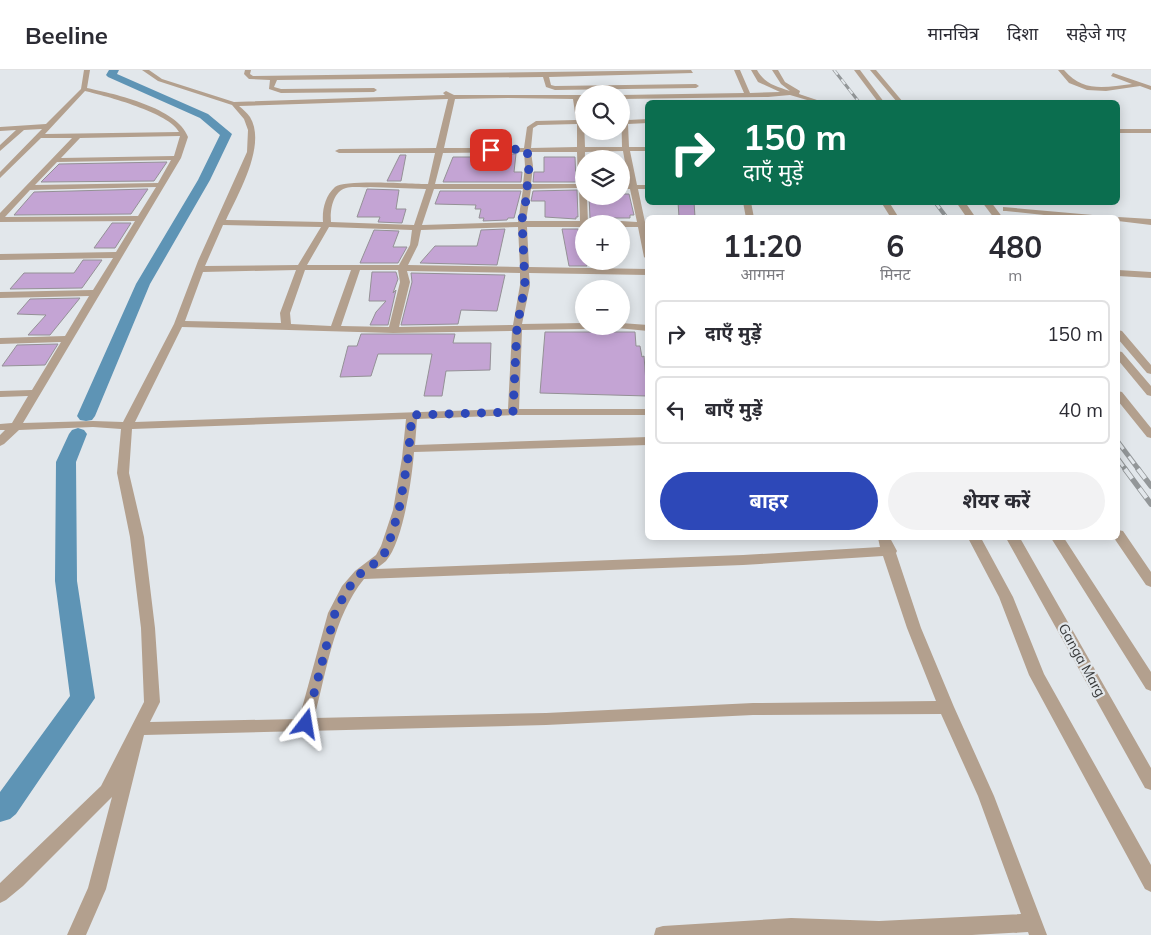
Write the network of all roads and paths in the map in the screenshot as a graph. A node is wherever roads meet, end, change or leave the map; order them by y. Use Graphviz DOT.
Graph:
graph roads {
  1 [pos="87,70"];
  2 [pos="145,70"];
  3 [pos="248,70"];
  4 [pos="737,70"];
  5 [pos="754,70"];
  6 [pos="775,70"];
  7 [pos="857,70"];
  8 [pos="873,70"];
  9 [pos="1061,70"];
  10 [pos="691,71"];
  11 [pos="426,72"];
  12 [pos="502,72"];
  13 [pos="546,75"];
  14 [pos="1113,75"];
  15 [pos="376,76"];
  16 [pos="274,78"];
  17 [pos="1143,84"];
  18 [pos="696,86"];
  19 [pos="1151,88"];
  20 [pos="84,89"];
  21 [pos="368,90"];
  22 [pos="386,90"];
  23 [pos="422,90"];
  24 [pos="798,92"];
  25 [pos="791,94"];
  26 [pos="700,95"];
  27 [pos="721,95"];
  28 [pos="748,95"];
  29 [pos="575,97"];
  30 [pos="630,97"];
  31 [pos="452,98"];
  32 [pos="672,99"];
  33 [pos="723,100"];
  34 [pos="812,100"];
  35 [pos="813,100"];
  36 [pos="880,100"];
  37 [pos="898,100"];
  38 [pos="234,104"];
  39 [pos="645,121"];
  40 [pos="575,122"];
  41 [pos="630,122"];
  42 [pos="1151,124"];
  43 [pos="1120,125"];
  44 [pos="49,126"];
  45 [pos="22,128"];
  46 [pos="0,129"];
  47 [pos="1120,131"];
  48 [pos="1151,131"];
  49 [pos="183,134"];
  50 [pos="78,135"];
  51 [pos="39,136"];
  52 [pos="581,140"];
  53 [pos="625,140"];
  54 [pos="0,149"];
  55 [pos="527,149"];
  56 [pos="645,149"];
  57 [pos="438,150"];
  58 [pos="580,150"];
  59 [pos="626,150"];
  60 [pos="339,151"];
  61 [pos="177,158"];
  62 [pos="54,160"];
  63 [pos="630,171"];
  64 [pos="0,176"];
  65 [pos="161,184"];
  66 [pos="431,186"];
  67 [pos="528,186"];
  68 [pos="575,186"];
  69 [pos="633,187"];
  70 [pos="645,187"];
  71 [pos="28,188"];
  72 [pos="988,205"];
  73 [pos="1004,206"];
  74 [pos="997,215"];
  75 [pos="1079,215"];
  76 [pos="140,218"];
  77 [pos="0,219"];
  78 [pos="1120,219"];
  79 [pos="221,222"];
  80 [pos="1151,222"];
  81 [pos="327,224"];
  82 [pos="522,224"];
  83 [pos="575,224"];
  84 [pos="630,224"];
  85 [pos="645,224"];
  86 [pos="417,228"];
  87 [pos="118,255"];
  88 [pos="0,257"];
  89 [pos="356,267"];
  90 [pos="575,267"];
  91 [pos="199,268"];
  92 [pos="301,268"];
  93 [pos="402,269"];
  94 [pos="524,270"];
  95 [pos="627,270"];
  96 [pos="645,272"];
  97 [pos="1120,273"];
  98 [pos="1151,274"];
  99 [pos="95,293"];
  100 [pos="0,295"];
  101 [pos="179,324"];
  102 [pos="286,326"];
  103 [pos="575,326"];
  104 [pos="517,327"];
  105 [pos="630,327"];
  106 [pos="335,328"];
  107 [pos="645,328"];
  108 [pos="393,330"];
  109 [pos="1120,335"];
  110 [pos="68,338"];
  111 [pos="0,341"];
  112 [pos="1120,356"];
  113 [pos="1151,371"];
  114 [pos="35,393"];
  115 [pos="1151,393"];
  116 [pos="0,394"];
  117 [pos="1120,396"];
  118 [pos="513,412"];
  119 [pos="645,412"];
  120 [pos="412,415"];
  121 [pos="127,426"];
  122 [pos="0,427"];
  123 [pos="15,427"];
  124 [pos="1151,434"];
  125 [pos="645,441"];
  126 [pos="0,442"];
  127 [pos="409,449"];
  128 [pos="1120,537"];
  129 [pos="976,540"];
  130 [pos="1015,540"];
  131 [pos="1059,540"];
  132 [pos="887,544"];
  133 [pos="360,574"];
  134 [pos="1151,582"];
  135 [pos="1151,685"];
  136 [pos="946,706"];
  137 [pos="306,724"];
  138 [pos="138,730"];
  139 [pos="1151,784"];
  140 [pos="1151,883"];
  141 [pos="0,894"];
  142 [pos="1035,929"];
  143 [pos="792,931"];
  144 [pos="76,935"];
  145 [pos="663,935"];
  1 -- 20 [label="street"];
  2 -- 38 [label="street"];
  3 -- 16 [label="street"];
  4 -- 28 [label="street"];
  5 -- 25 [label="street"];
  6 -- 24 [label="street"];
  7 -- 36 [label="street"];
  8 -- 37 [label="street"];
  9 -- 17 [label="street"];
  10 -- 13 [label="street"];
  10 -- 18 [label="street"];
  11 -- 12 [label="street"];
  11 -- 15 [label="street"];
  12 -- 13 [label="street"];
  13 -- 18 [label="street"];
  14 -- 17 [label="street"];
  15 -- 16 [label="street"];
  15 -- 21 [label="street"];
  16 -- 21 [label="street"];
  17 -- 19 [label="street"];
  18 -- 26 [label="street"];
  20 -- 44 [label="street"];
  20 -- 49 [label="street"];
  21 -- 22 [label="street"];
  23 -- 31 [label="street"];
  24 -- 25 [label="street"];
  24 -- 35 [label="street"];
  25 -- 28 [label="street"];
  25 -- 34 [label="street"];
  26 -- 27 [label="street"];
  26 -- 32 [label="street"];
  27 -- 28 [label="street"];
  27 -- 33 [label="street"];
  29 -- 31 [label="street"];
  30 -- 32 [label="street"];
  31 -- 38 [label="street"];
  31 -- 57 [label="street"];
  38 -- 79 [label="street"];
  39 -- 41 [label="street"];
  40 -- 55 [label="street"];
  42 -- 43 [label="street"];
  44 -- 45 [label="street"];
  44 -- 51 [label="street"];
  45 -- 46 [label="street"];
  45 -- 54 [label="street"];
  47 -- 48 [label="street"];
  49 -- 50 [label="street"];
  49 -- 61 [label="street"];
  50 -- 51 [label="street"];
  50 -- 62 [label="street"];
  51 -- 64 [label="street"];
  52 -- 58 [label="street"];
  53 -- 59 [label="street"];
  55 -- 57 [label="street"];
  55 -- 58 [label="street"];
  55 -- 67 [label="street"];
  56 -- 59 [label="street"];
  57 -- 60 [label="street"];
  57 -- 66 [label="street"];
  61 -- 62 [label="street"];
  61 -- 65 [label="street"];
  62 -- 71 [label="street"];
  63 -- 69 [label="street"];
  65 -- 71 [label="street"];
  65 -- 76 [label="street"];
  66 -- 67 [label="street"];
  66 -- 81 [label="street"];
  66 -- 86 [label="street"];
  67 -- 68 [label="street"];
  67 -- 82 [label="street"];
  69 -- 70 [label="street"];
  69 -- 85 [label="street"];
  71 -- 77 [label="street"];
  72 -- 74 [label="street"];
  73 -- 75 [label="street"];
  76 -- 77 [label="street"];
  76 -- 87 [label="street"];
  78 -- 80 [label="street"];
  79 -- 81 [label="street"];
  79 -- 91 [label="street"];
  81 -- 86 [label="street"];
  81 -- 92 [label="street"];
  82 -- 83 [label="street"];
  82 -- 86 [label="street"];
  82 -- 94 [label="street"];
  84 -- 85 [label="street"];
  86 -- 93 [label="street"];
  87 -- 88 [label="street"];
  87 -- 99 [label="street"];
  89 -- 92 [label="street"];
  89 -- 93 [label="street"];
  89 -- 106 [label="street"];
  90 -- 94 [label="street"];
  91 -- 92 [label="street"];
  91 -- 101 [label="street"];
  92 -- 102 [label="street"];
  93 -- 94 [label="street"];
  93 -- 108 [label="street"];
  94 -- 104 [label="street"];
  95 -- 96 [label="street"];
  97 -- 98 [label="street"];
  99 -- 100 [label="street"];
  99 -- 110 [label="street"];
  101 -- 102 [label="street"];
  101 -- 121 [label="street"];
  102 -- 106 [label="street"];
  103 -- 104 [label="street"];
  104 -- 108 [label="street"];
  104 -- 118 [label="street"];
  105 -- 107 [label="street"];
  106 -- 108 [label="street"];
  109 -- 113 [label="street"];
  110 -- 111 [label="street"];
  110 -- 114 [label="street"];
  112 -- 115 [label="street"];
  114 -- 116 [label="street"];
  114 -- 123 [label="street"];
  117 -- 124 [label="street"];
  118 -- 119 [label="street"];
  118 -- 120 [label="street"];
  120 -- 121 [label="street"];
  120 -- 127 [label="street"];
  121 -- 123 [label="street"];
  121 -- 138 [label="street"];
  122 -- 123 [label="street"];
  123 -- 126 [label="street"];
  125 -- 127 [label="street"];
  127 -- 133 [label="street"];
  128 -- 134 [label="street"];
  129 -- 140 [label="street"];
  130 -- 139 [label="street, Ganga Marg"];
  131 -- 135 [label="street"];
  132 -- 133 [label="street"];
  132 -- 136 [label="street"];
  133 -- 137 [label="street"];
  136 -- 137 [label="street"];
  136 -- 142 [label="street"];
  137 -- 138 [label="street"];
  138 -- 141 [label="street"];
  138 -- 144 [label="street"];
  142 -- 143 [label="street"];
  143 -- 145 [label="street"];
}
